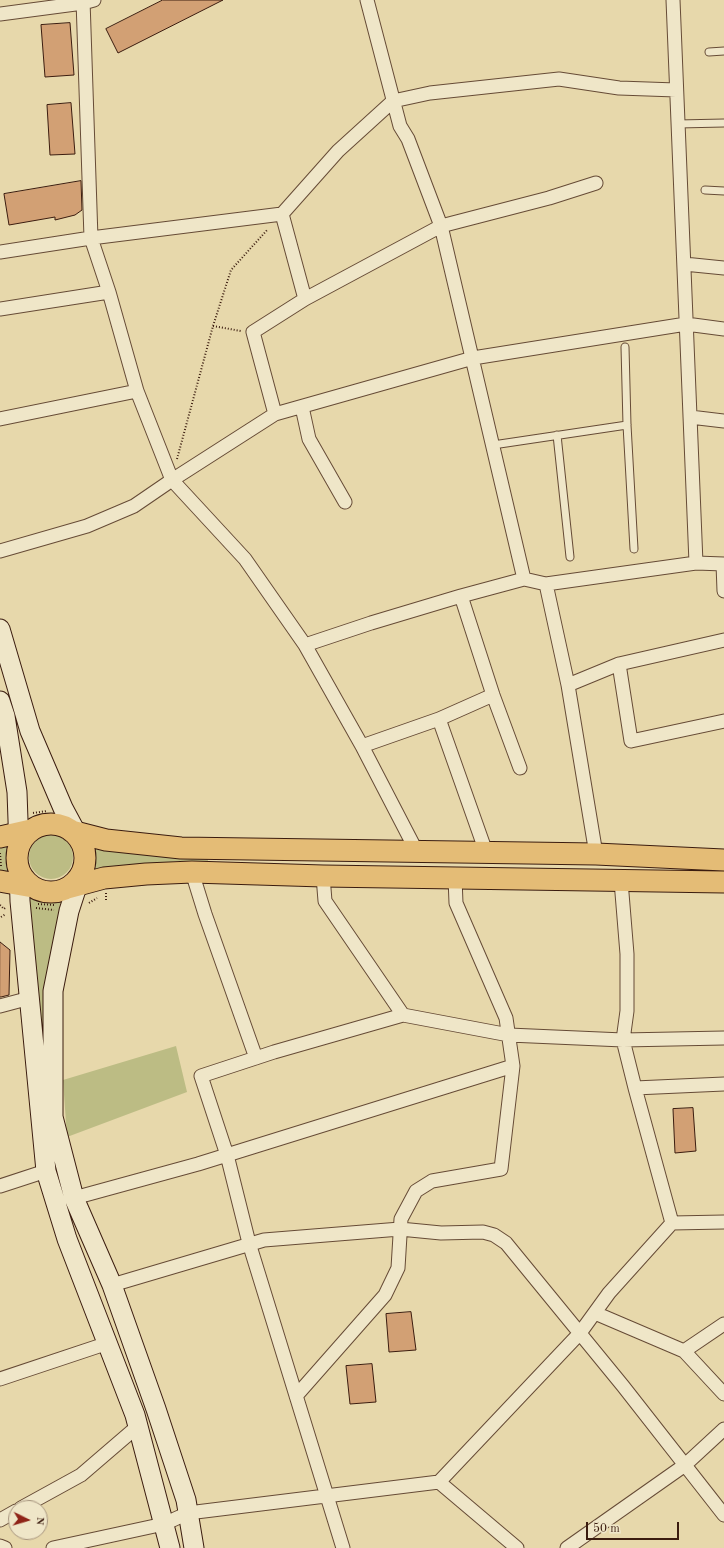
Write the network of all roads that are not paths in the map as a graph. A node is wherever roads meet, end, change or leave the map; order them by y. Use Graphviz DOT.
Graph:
graph roads {
  1 [pos="367,0"];
  2 [pos="673,0"];
  3 [pos="87,1"];
  4 [pos="0,14"];
  5 [pos="724,51"];
  6 [pos="709,52"];
  7 [pos="676,90"];
  8 [pos="393,101"];
  9 [pos="724,123"];
  10 [pos="678,124"];
  11 [pos="596,183"];
  12 [pos="705,190"];
  13 [pos="724,191"];
  14 [pos="282,214"];
  15 [pos="441,226"];
  16 [pos="91,238"];
  17 [pos="0,252"];
  18 [pos="684,264"];
  19 [pos="724,268"];
  20 [pos="109,292"];
  21 [pos="305,299"];
  22 [pos="0,309"];
  23 [pos="686,324"];
  24 [pos="724,329"];
  25 [pos="625,347"];
  26 [pos="473,358"];
  27 [pos="137,391"];
  28 [pos="302,406"];
  29 [pos="275,414"];
  30 [pos="690,417"];
  31 [pos="0,419"];
  32 [pos="724,421"];
  33 [pos="627,425"];
  34 [pos="557,436"];
  35 [pos="493,445"];
  36 [pos="172,480"];
  37 [pos="345,502"];
  38 [pos="634,549"];
  39 [pos="0,551"];
  40 [pos="570,557"];
  41 [pos="696,563"];
  42 [pos="723,564"];
  43 [pos="524,579"];
  44 [pos="546,584"];
  45 [pos="724,591"];
  46 [pos="461,596"];
  47 [pos="0,629"];
  48 [pos="724,640"];
  49 [pos="305,645"];
  50 [pos="619,664"];
  51 [pos="568,685"];
  52 [pos="493,695"];
  53 [pos="2,711"];
  54 [pos="439,719"];
  55 [pos="724,721"];
  56 [pos="362,746"];
  57 [pos="520,768"];
  58 [pos="17,832"];
  59 [pos="75,833"];
  60 [pos="418,852"];
  61 [pos="486,852"];
  62 [pos="596,854"];
  63 [pos="724,860"];
  64 [pos="192,872"];
  65 [pos="323,876"];
  66 [pos="455,878"];
  67 [pos="621,881"];
  68 [pos="724,882"];
  69 [pos="19,888"];
  70 [pos="74,892"];
  71 [pos="30,998"];
  72 [pos="0,1006"];
  73 [pos="403,1015"];
  74 [pos="509,1035"];
  75 [pos="724,1038"];
  76 [pos="623,1040"];
  77 [pos="256,1058"];
  78 [pos="513,1066"];
  79 [pos="724,1084"];
  80 [pos="635,1088"];
  81 [pos="227,1155"];
  82 [pos="46,1171"];
  83 [pos="0,1186"];
  84 [pos="74,1198"];
  85 [pos="724,1222"];
  86 [pos="672,1223"];
  87 [pos="400,1229"];
  88 [pos="249,1244"];
  89 [pos="112,1285"];
  90 [pos="595,1313"];
  91 [pos="724,1324"];
  92 [pos="580,1334"];
  93 [pos="108,1343"];
  94 [pos="684,1351"];
  95 [pos="0,1379"];
  96 [pos="724,1394"];
  97 [pos="296,1396"];
  98 [pos="138,1426"];
  99 [pos="724,1429"];
  100 [pos="685,1465"];
  101 [pos="439,1482"];
  102 [pos="326,1496"];
  103 [pos="36,1500"];
  104 [pos="188,1513"];
  105 [pos="724,1515"];
  106 [pos="164,1524"];
  107 [pos="0,1546"];
  108 [pos="5,1548"];
  109 [pos="53,1548"];
  110 [pos="170,1548"];
  111 [pos="194,1548"];
  112 [pos="343,1548"];
  113 [pos="517,1548"];
  114 [pos="567,1548"];
  1 -- 8 [label="street"];
  2 -- 7 [label="street"];
  3 -- 4 [label="street"];
  3 -- 16 [label="street"];
  5 -- 6 [label="lane"];
  7 -- 8 [label="street"];
  7 -- 10 [label="street"];
  8 -- 14 [label="street"];
  8 -- 15 [label="street"];
  9 -- 10 [label="lane"];
  10 -- 18 [label="street"];
  11 -- 15 [label="street"];
  12 -- 13 [label="lane"];
  14 -- 16 [label="street"];
  14 -- 21 [label="street"];
  15 -- 21 [label="street"];
  15 -- 26 [label="street"];
  16 -- 17 [label="street"];
  16 -- 20 [label="street"];
  18 -- 19 [label="street"];
  18 -- 23 [label="street"];
  20 -- 22 [label="street"];
  20 -- 27 [label="street"];
  21 -- 29 [label="street"];
  23 -- 24 [label="street"];
  23 -- 26 [label="street"];
  23 -- 30 [label="street"];
  25 -- 33 [label="lane"];
  26 -- 28 [label="street"];
  26 -- 35 [label="street"];
  27 -- 31 [label="street"];
  27 -- 36 [label="street"];
  28 -- 29 [label="street"];
  28 -- 37 [label="street"];
  29 -- 36 [label="street"];
  30 -- 32 [label="street"];
  30 -- 41 [label="street"];
  33 -- 34 [label="lane"];
  33 -- 38 [label="lane"];
  34 -- 35 [label="lane"];
  34 -- 40 [label="lane"];
  35 -- 43 [label="street"];
  36 -- 39 [label="street"];
  36 -- 49 [label="street"];
  41 -- 42 [label="street"];
  41 -- 44 [label="street"];
  42 -- 45 [label="street"];
  43 -- 44 [label="street"];
  43 -- 46 [label="street"];
  44 -- 51 [label="street"];
  46 -- 49 [label="street"];
  46 -- 52 [label="street"];
  47 -- 59 [label="street"];
  48 -- 50 [label="street"];
  49 -- 56 [label="street"];
  50 -- 51 [label="street"];
  50 -- 55 [label="street"];
  51 -- 62 [label="street"];
  52 -- 54 [label="street"];
  52 -- 57 [label="street"];
  53 -- 58 [label="street"];
  54 -- 56 [label="street"];
  54 -- 61 [label="street"];
  56 -- 60 [label="street"];
  58 -- 59 [label="main road"];
  58 -- 69 [label="main road"];
  59 -- 60 [label="main road"];
  59 -- 70 [label="main road"];
  60 -- 61 [label="main road"];
  61 -- 62 [label="main road"];
  62 -- 63 [label="main road"];
  64 -- 65 [label="main road"];
  64 -- 70 [label="main road"];
  64 -- 77 [label="street"];
  65 -- 66 [label="main road"];
  65 -- 73 [label="street"];
  66 -- 67 [label="main road"];
  66 -- 74 [label="street"];
  67 -- 68 [label="main road"];
  67 -- 76 [label="street"];
  69 -- 70 [label="main road"];
  69 -- 71 [label="street"];
  70 -- 84 [label="street"];
  71 -- 72 [label="street"];
  71 -- 82 [label="street"];
  73 -- 74 [label="street"];
  73 -- 77 [label="street"];
  74 -- 76 [label="street"];
  74 -- 78 [label="street"];
  75 -- 76 [label="street"];
  76 -- 80 [label="street"];
  77 -- 81 [label="street"];
  78 -- 81 [label="street"];
  78 -- 87 [label="street"];
  79 -- 80 [label="street"];
  80 -- 86 [label="street"];
  81 -- 84 [label="street"];
  81 -- 88 [label="street"];
  82 -- 83 [label="street"];
  82 -- 93 [label="street"];
  84 -- 89 [label="street"];
  85 -- 86 [label="street"];
  86 -- 90 [label="street"];
  87 -- 88 [label="street"];
  87 -- 92 [label="street"];
  87 -- 97 [label="street"];
  88 -- 89 [label="street"];
  88 -- 97 [label="street"];
  89 -- 104 [label="street"];
  90 -- 92 [label="street"];
  90 -- 94 [label="street"];
  91 -- 94 [label="street"];
  92 -- 100 [label="street"];
  92 -- 101 [label="street"];
  93 -- 95 [label="street"];
  93 -- 98 [label="street"];
  94 -- 96 [label="street"];
  97 -- 102 [label="street"];
  98 -- 103 [label="street"];
  98 -- 106 [label="street"];
  99 -- 100 [label="street"];
  100 -- 105 [label="street"];
  100 -- 114 [label="street"];
  101 -- 102 [label="street"];
  101 -- 113 [label="street"];
  102 -- 104 [label="street"];
  102 -- 112 [label="street"];
  104 -- 106 [label="street"];
  104 -- 111 [label="street"];
  106 -- 109 [label="street"];
  106 -- 110 [label="street"];
  107 -- 108 [label="street"];
}
